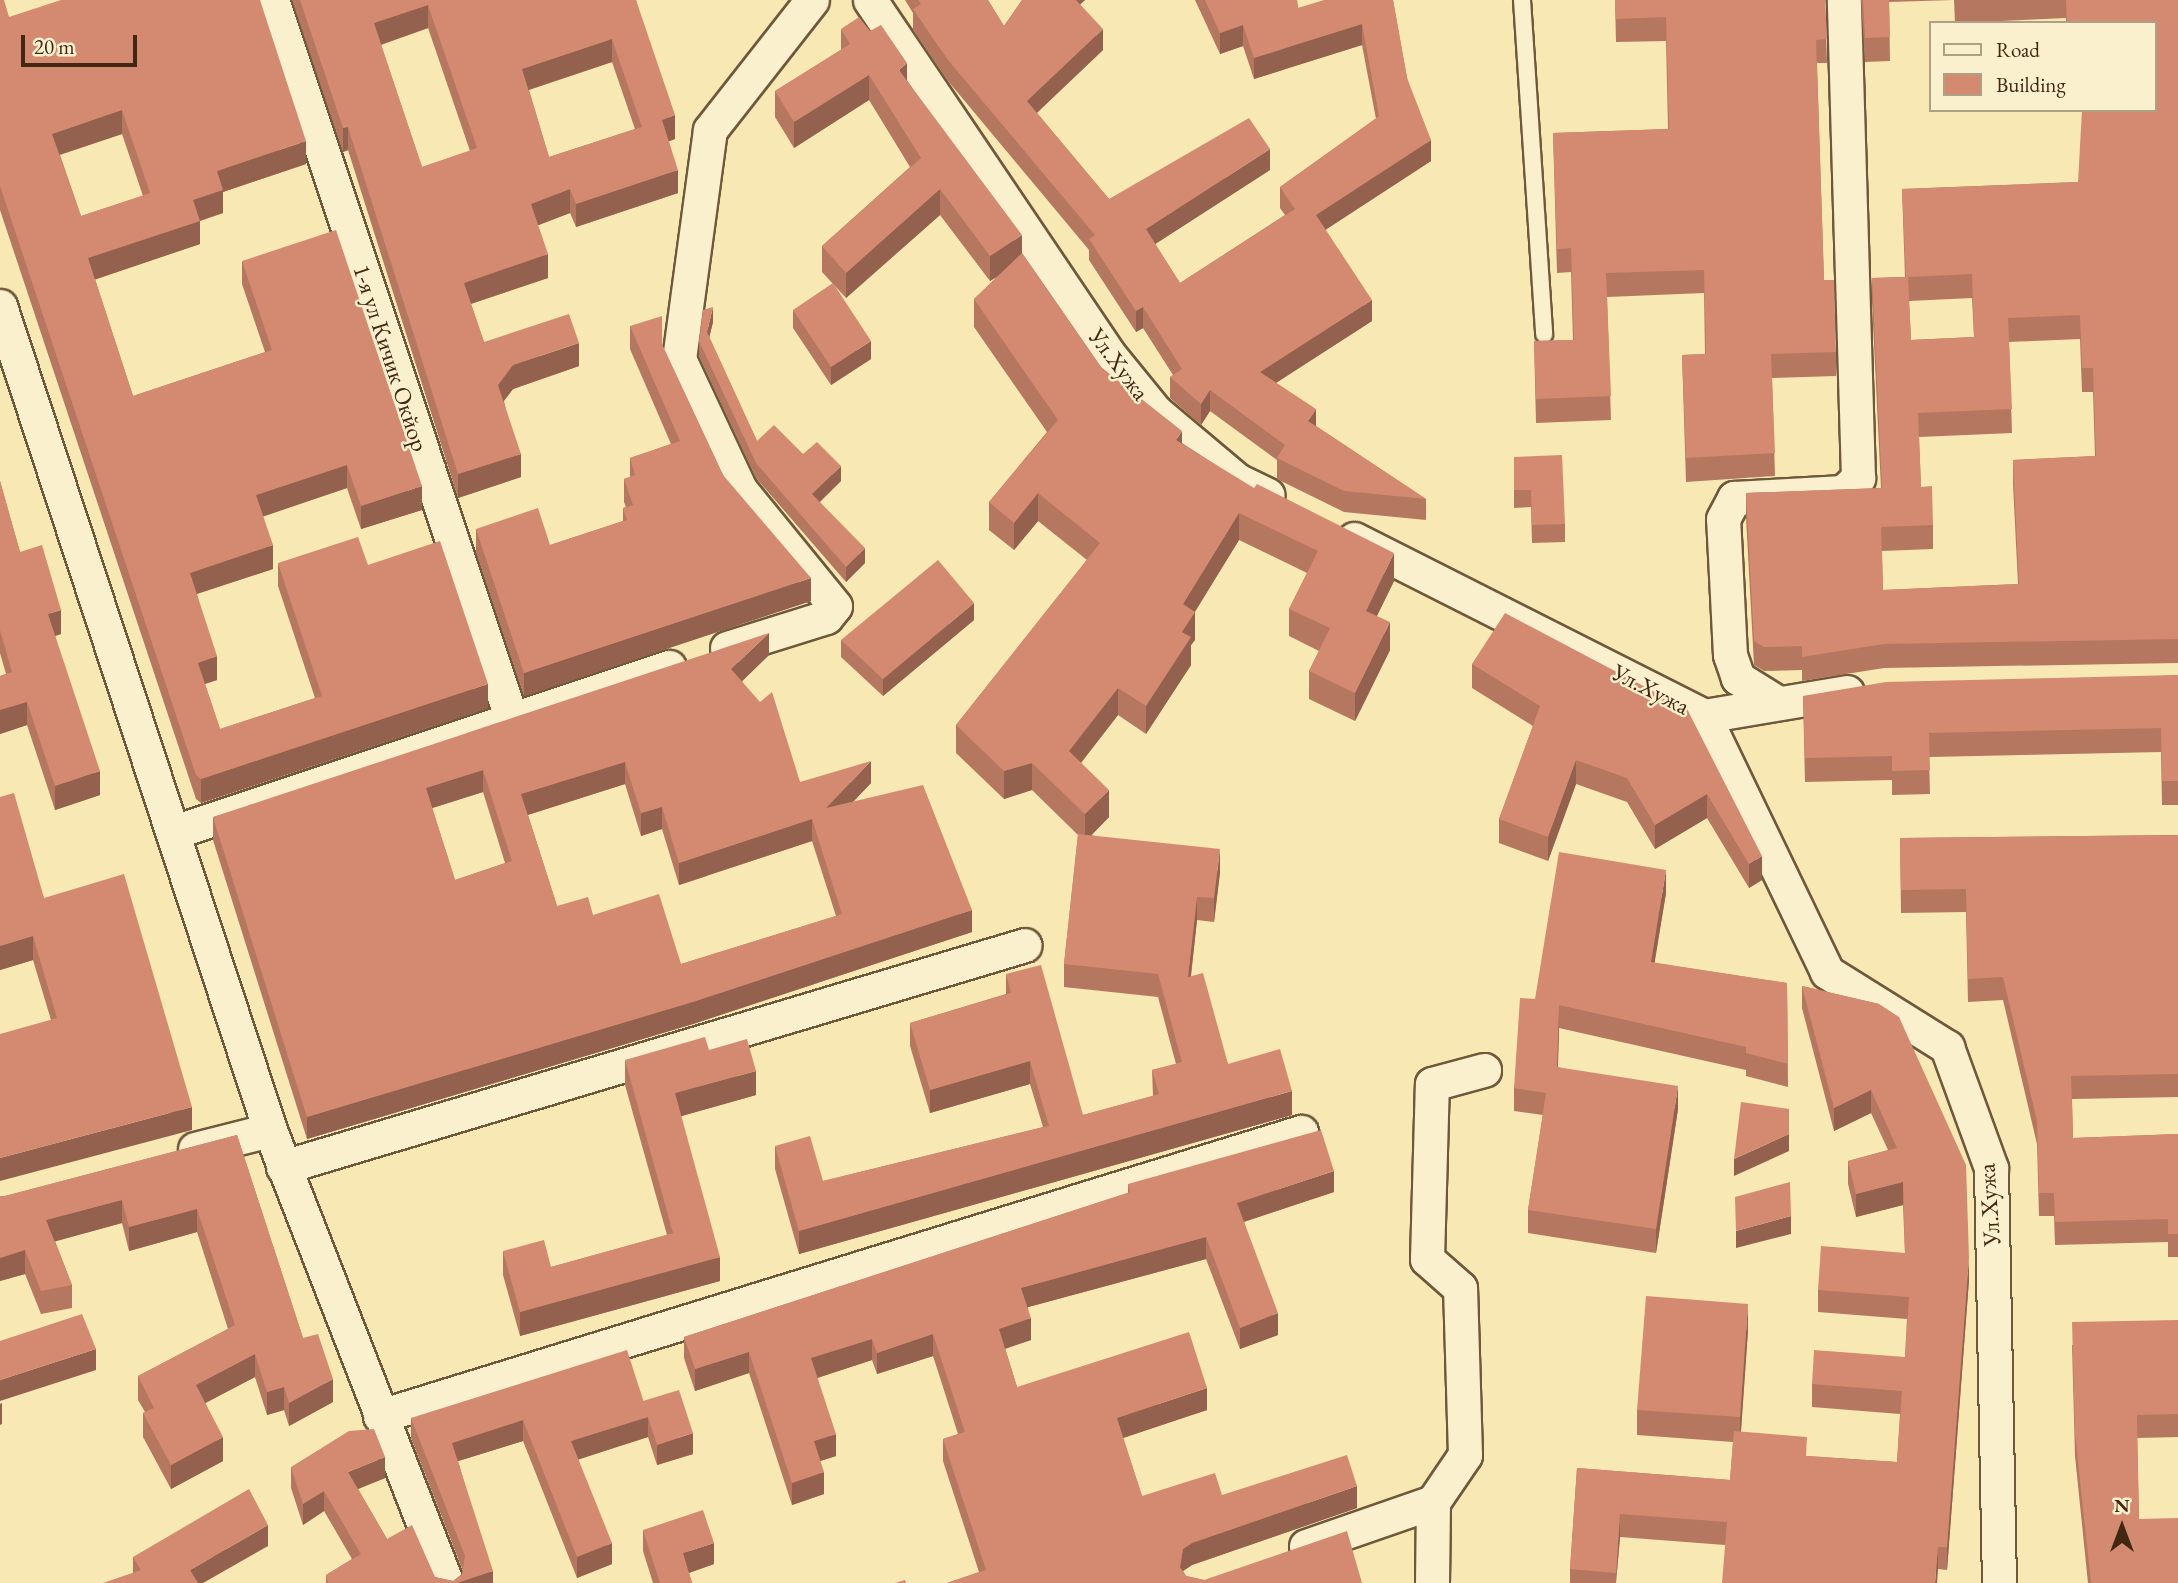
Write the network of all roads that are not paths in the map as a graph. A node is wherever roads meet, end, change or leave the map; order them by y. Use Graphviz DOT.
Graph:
graph roads {
  1 [pos="272,0"];
  2 [pos="813,0"];
  3 [pos="870,0"];
  4 [pos="1522,0"];
  5 [pos="1844,0"];
  6 [pos="0,306"];
  7 [pos="1544,334"];
  8 [pos="1884,687"];
  9 [pos="1775,701"];
  10 [pos="1704,716"];
  11 [pos="511,717"];
  12 [pos="174,832"];
  13 [pos="1025,945"];
  14 [pos="1483,1070"];
  15 [pos="270,1130"];
  16 [pos="1301,1132"];
  17 [pos="162,1158"];
  18 [pos="283,1167"];
  19 [pos="380,1416"];
  20 [pos="1433,1502"];
  21 [pos="1276,1556"];
  22 [pos="447,1583"];
  23 [pos="1432,1583"];
  24 [pos="1999,1583"];
  1 -- 11 [label="street, 1-я ул Кичик Окйор"];
  2 -- 11 [label="street"];
  3 -- 10 [label="street, Ул.Хужа"];
  4 -- 7 [label="lane"];
  5 -- 9 [label="street"];
  6 -- 12 [label="street"];
  8 -- 9 [label="street"];
  9 -- 10 [label="street"];
  10 -- 24 [label="street, Ул.Хужа"];
  11 -- 12 [label="street"];
  12 -- 15 [label="street"];
  13 -- 18 [label="street"];
  14 -- 20 [label="street"];
  15 -- 17 [label="street"];
  15 -- 18 [label="street"];
  16 -- 19 [label="street"];
  18 -- 19 [label="street"];
  19 -- 22 [label="street"];
  20 -- 21 [label="street"];
  20 -- 23 [label="street"];
}
